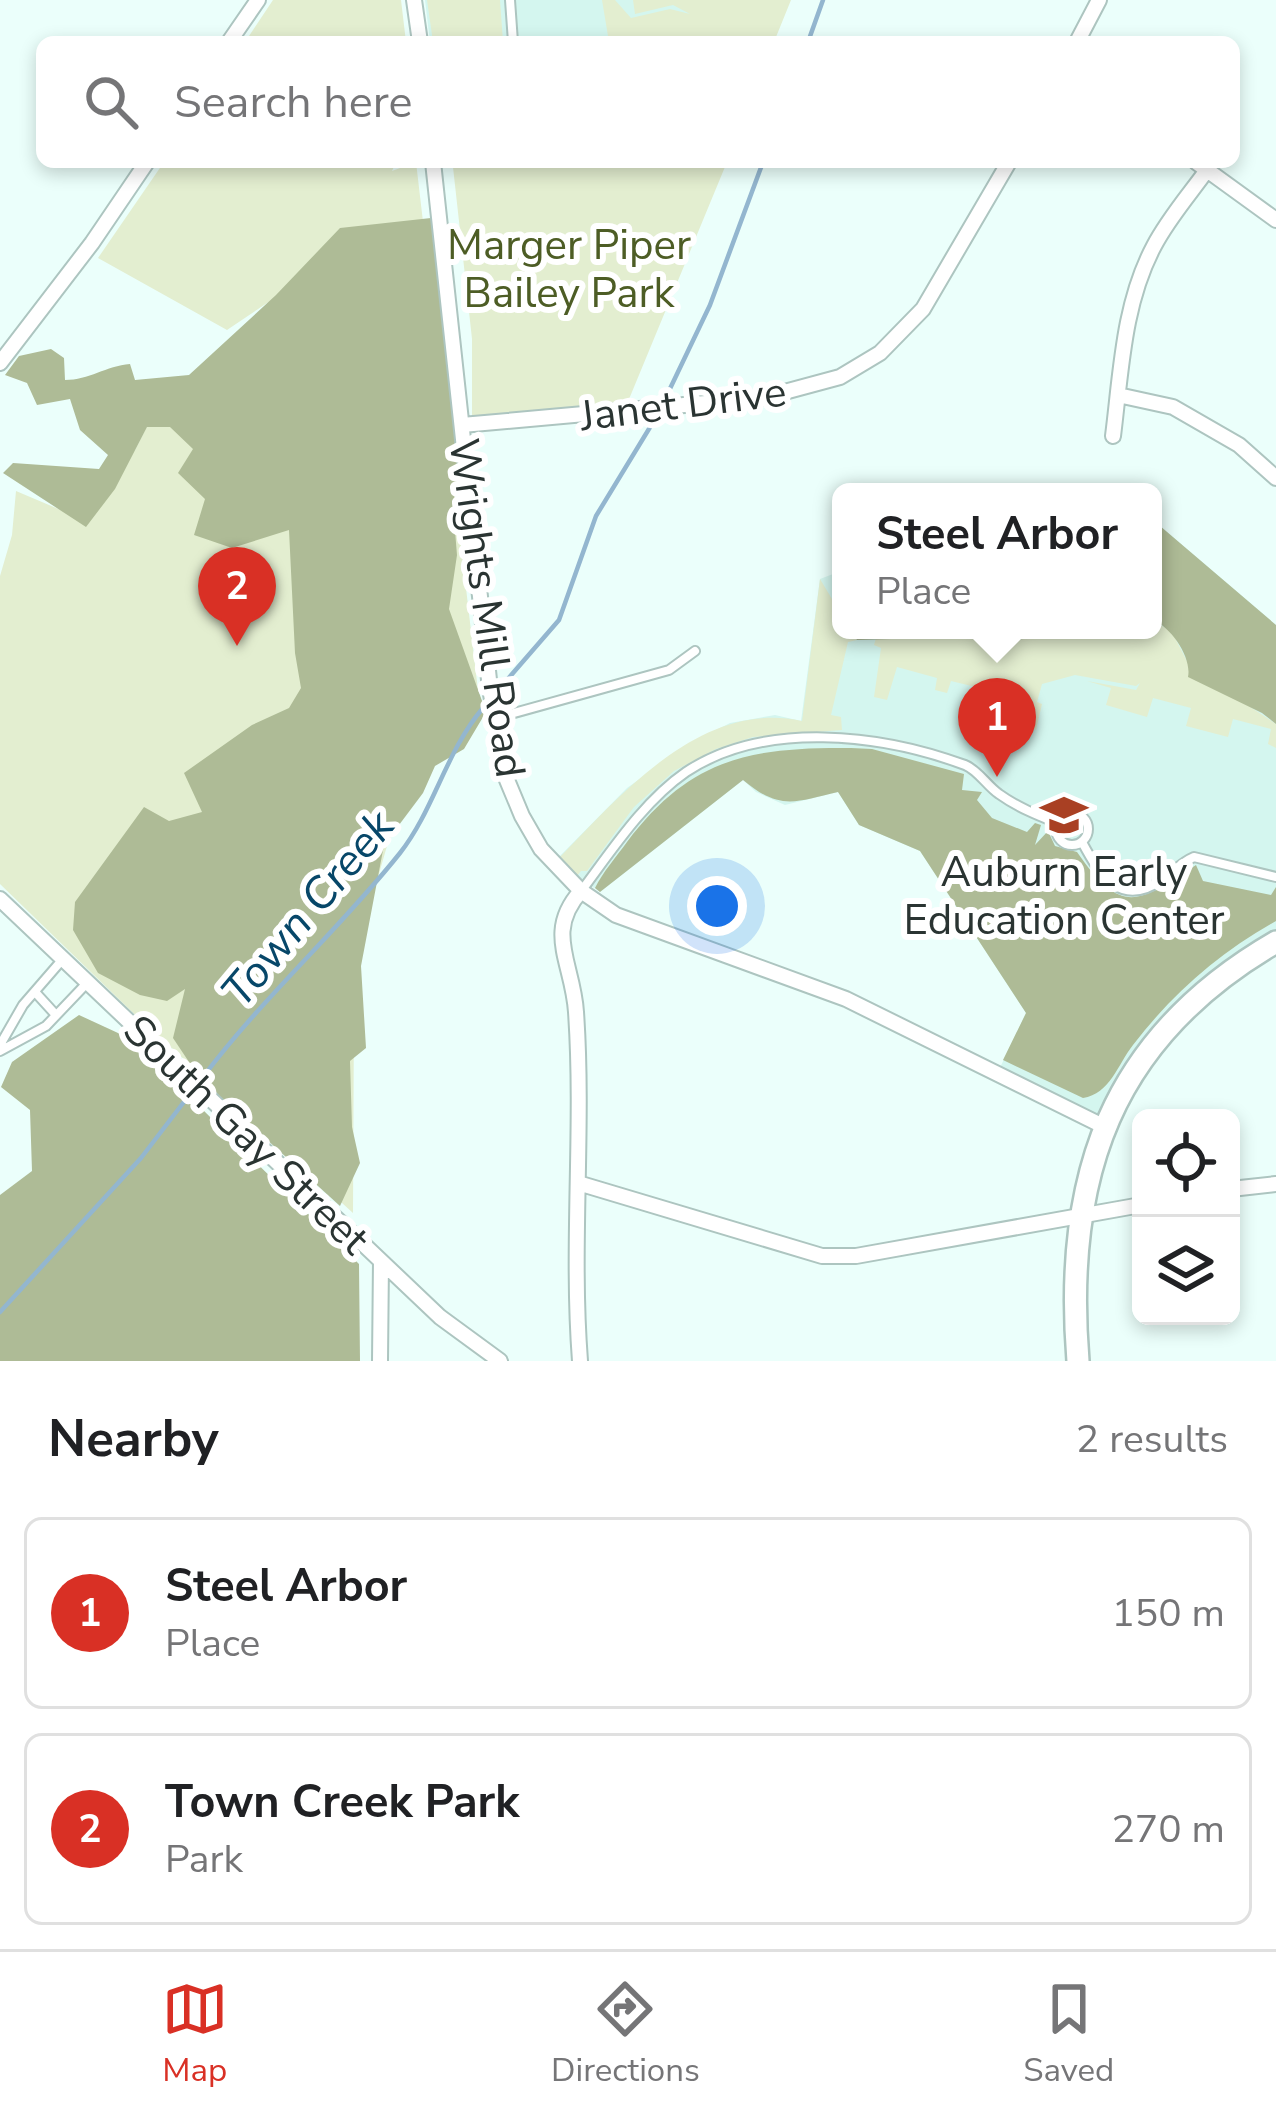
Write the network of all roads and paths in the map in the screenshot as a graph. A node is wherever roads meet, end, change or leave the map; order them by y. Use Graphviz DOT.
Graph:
graph roads {
  1 [pos="258,0"];
  2 [pos="415,0"];
  3 [pos="510,0"];
  4 [pos="1099,0"];
  5 [pos="233,36"];
  6 [pos="419,36"];
  7 [pos="513,36"];
  8 [pos="1080,36"];
  9 [pos="143,168"];
  10 [pos="435,168"];
  11 [pos="1005,168"];
  12 [pos="1201,168"];
  13 [pos="1205,168"];
  14 [pos="1276,220"];
  15 [pos="0,363"];
  16 [pos="1118,395"];
  17 [pos="463,424"];
  18 [pos="1113,436"];
  19 [pos="1276,478"];
  20 [pos="695,651"];
  21 [pos="495,718"];
  22 [pos="1057,823"];
  23 [pos="1082,842"];
  24 [pos="1276,878"];
  25 [pos="580,891"];
  26 [pos="0,899"];
  27 [pos="1276,942"];
  28 [pos="63,959"];
  29 [pos="88,982"];
  30 [pos="35,992"];
  31 [pos="56,1015"];
  32 [pos="0,1048"];
  33 [pos="1103,1126"];
  34 [pos="578,1183"];
  35 [pos="1276,1184"];
  36 [pos="1240,1188"];
  37 [pos="1132,1207"];
  38 [pos="1080,1216"];
  39 [pos="381,1261"];
  40 [pos="380,1361"];
  41 [pos="500,1361"];
  42 [pos="580,1361"];
  43 [pos="1078,1361"];
  1 -- 5 [label="street"];
  2 -- 6 [label="street"];
  3 -- 7 [label="lane"];
  4 -- 8 [label="street"];
  9 -- 15 [label="street"];
  10 -- 17 [label="street, Wrights Mill Road"];
  11 -- 17 [label="street, Janet Drive"];
  12 -- 16 [label="street"];
  13 -- 14 [label="street"];
  16 -- 18 [label="street"];
  16 -- 19 [label="street"];
  17 -- 21 [label="street, Wrights Mill Road"];
  20 -- 21 [label="lane"];
  21 -- 25 [label="street, Wrights Mill Road"];
  22 -- 23 [label="lane"];
  22 -- 23 [label="lane"];
  22 -- 25 [label="lane"];
  23 -- 24 [label="lane"];
  25 -- 33 [label="street, Wrights Mill Road"];
  25 -- 34 [label="street"];
  26 -- 28 [label="street, South Gay Street"];
  27 -- 33 [label="main road"];
  28 -- 29 [label="street, South Gay Street"];
  28 -- 30 [label="lane"];
  29 -- 31 [label="lane"];
  29 -- 39 [label="street, South Gay Street"];
  30 -- 31 [label="lane"];
  30 -- 32 [label="lane"];
  31 -- 32 [label="lane"];
  33 -- 38 [label="main road"];
  34 -- 38 [label="street"];
  34 -- 42 [label="street"];
  35 -- 36 [label="street"];
  37 -- 38 [label="street"];
  38 -- 43 [label="main road"];
  39 -- 40 [label="street"];
  39 -- 41 [label="street, South Gay Street"];
}
